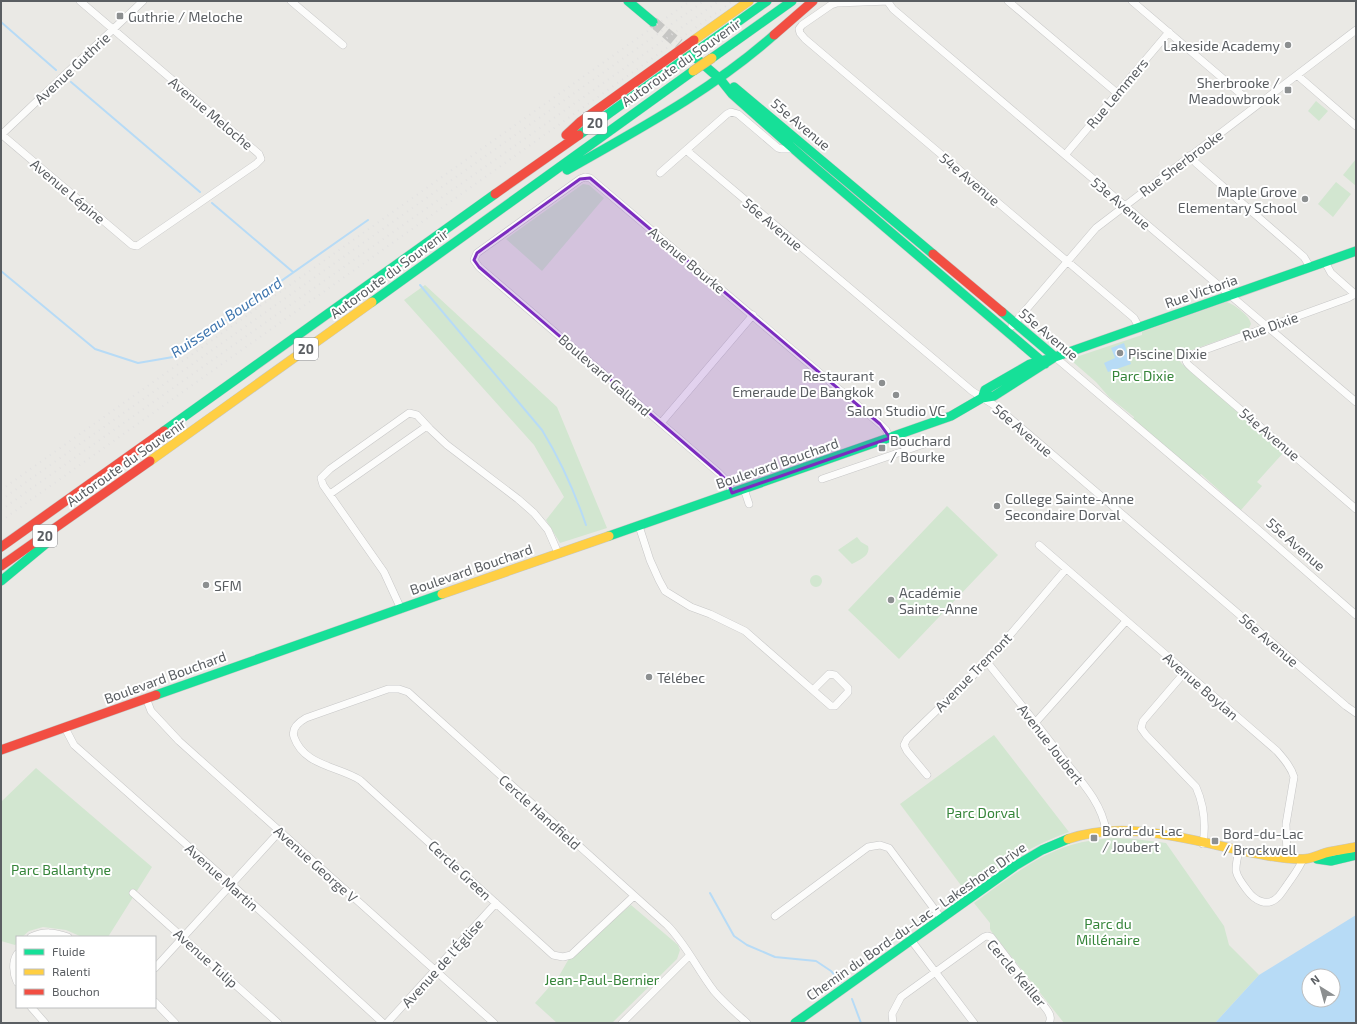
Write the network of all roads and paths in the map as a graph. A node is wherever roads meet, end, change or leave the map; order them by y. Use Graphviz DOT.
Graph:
graph roads {
  1 [pos="80,1"];
  2 [pos="143,1"];
  3 [pos="291,1"];
  4 [pos="628,1"];
  5 [pos="749,1"];
  6 [pos="768,1"];
  7 [pos="792,1"];
  8 [pos="813,1"];
  9 [pos="889,1"];
  10 [pos="1008,1"];
  11 [pos="1132,1"];
  12 [pos="653,22"];
  13 [pos="113,29"];
  14 [pos="1356,30"];
  15 [pos="1169,32"];
  16 [pos="343,44"];
  17 [pos="681,46"];
  18 [pos="1297,75"];
  19 [pos="720,79"];
  20 [pos="1116,93"];
  21 [pos="1255,106"];
  22 [pos="1356,126"];
  23 [pos="1,134"];
  24 [pos="793,149"];
  25 [pos="686,150"];
  26 [pos="1065,155"];
  27 [pos="1189,156"];
  28 [pos="660,173"];
  29 [pos="509,185"];
  30 [pos="524,193"];
  31 [pos="1124,205"];
  32 [pos="137,246"];
  33 [pos="1356,251"];
  34 [pos="474,260"];
  35 [pos="1067,261"];
  36 [pos="1325,262"];
  37 [pos="1310,267"];
  38 [pos="1356,294"];
  39 [pos="1230,295"];
  40 [pos="752,315"];
  41 [pos="1014,322"];
  42 [pos="1139,327"];
  43 [pos="1267,327"];
  44 [pos="1007,331"];
  45 [pos="1055,357"];
  46 [pos="1186,359"];
  47 [pos="1043,362"];
  48 [pos="982,398"];
  49 [pos="1356,402"];
  50 [pos="951,416"];
  51 [pos="661,423"];
  52 [pos="427,426"];
  53 [pos="900,434"];
  54 [pos="890,438"];
  55 [pos="930,442"];
  56 [pos="906,451"];
  57 [pos="822,479"];
  58 [pos="89,485"];
  59 [pos="744,489"];
  60 [pos="330,494"];
  61 [pos="732,494"];
  62 [pos="749,504"];
  63 [pos="88,506"];
  64 [pos="1356,509"];
  65 [pos="639,526"];
  66 [pos="1,537"];
  67 [pos="1039,545"];
  68 [pos="1,547"];
  69 [pos="558,553"];
  70 [pos="1,566"];
  71 [pos="1066,569"];
  72 [pos="1,581"];
  73 [pos="401,609"];
  74 [pos="1356,615"];
  75 [pos="1126,621"];
  76 [pos="987,662"];
  77 [pos="1185,672"];
  78 [pos="813,690"];
  79 [pos="146,698"];
  80 [pos="1355,710"];
  81 [pos="1035,723"];
  82 [pos="296,725"];
  83 [pos="65,728"];
  84 [pos="1,750"];
  85 [pos="927,775"];
  86 [pos="280,831"];
  87 [pos="1106,831"];
  88 [pos="1203,844"];
  89 [pos="1239,851"];
  90 [pos="1353,852"];
  91 [pos="1287,858"];
  92 [pos="1303,859"];
  93 [pos="231,884"];
  94 [pos="133,893"];
  95 [pos="634,896"];
  96 [pos="496,903"];
  97 [pos="775,916"];
  98 [pos="941,918"];
  99 [pos="33,936"];
  100 [pos="64,936"];
  101 [pos="183,937"];
  102 [pos="911,940"];
  103 [pos="16,956"];
  104 [pos="689,956"];
  105 [pos="156,967"];
  106 [pos="436,970"];
  107 [pos="935,972"];
  108 [pos="16,979"];
  109 [pos="156,1003"];
  110 [pos="32,1008"];
  111 [pos="45,1023"];
  112 [pos="175,1023"];
  113 [pos="278,1023"];
  114 [pos="383,1023"];
  115 [pos="387,1023"];
  116 [pos="494,1023"];
  117 [pos="622,1023"];
  118 [pos="747,1023"];
  119 [pos="795,1023"];
  120 [pos="893,1023"];
  121 [pos="974,1023"];
  122 [pos="1049,1023"];
  1 -- 13 [label="street, Avenue Meloche"];
  2 -- 13 [label="street, Avenue Guthrie"];
  3 -- 16 [label="street"];
  4 -- 12 [label="main road"];
  5 -- 17 [label="main road"];
  6 -- 29 [label="main road, Autoroute du Souvenir / 20, bridge"];
  7 -- 30 [label="main road, Autoroute du Souvenir / 20, bridge"];
  8 -- 19 [label="main road"];
  9 -- 26 [label="street, 53e Avenue"];
  9 -- 35 [label="street, 54e Avenue"];
  10 -- 20 [label="street"];
  11 -- 15 [label="street"];
  13 -- 23 [label="street, Avenue Guthrie"];
  13 -- 32 [label="street, Avenue Meloche"];
  14 -- 18 [label="street, Rue Sherbrooke"];
  15 -- 20 [label="street, Rue Lemmers"];
  15 -- 21 [label="street"];
  17 -- 19 [label="main road, 55e Avenue"];
  17 -- 29 [label="main road"];
  18 -- 21 [label="street, Rue Sherbrooke"];
  18 -- 22 [label="street"];
  19 -- 24 [label="main road, 55e Avenue"];
  19 -- 30 [label="main road"];
  19 -- 41 [label="main road, 55e Avenue"];
  20 -- 26 [label="street, Rue Lemmers"];
  21 -- 27 [label="street, Rue Sherbrooke"];
  23 -- 32 [label="street, Avenue Lépine"];
  24 -- 25 [label="street, 55e Avenue"];
  24 -- 44 [label="main road, 55e Avenue"];
  25 -- 28 [label="street"];
  25 -- 48 [label="street, 56e Avenue"];
  26 -- 31 [label="street, 53e Avenue"];
  27 -- 31 [label="street, Rue Sherbrooke"];
  27 -- 37 [label="street"];
  29 -- 58 [label="main road, Autoroute du Souvenir / 20"];
  30 -- 63 [label="main road, Autoroute du Souvenir / 20"];
  31 -- 35 [label="street, Rue Sherbrooke"];
  31 -- 39 [label="street, 53e Avenue"];
  33 -- 36 [label="main road, Rue Victoria"];
  34 -- 40 [label="street, Avenue Bourke"];
  34 -- 51 [label="street, Boulevard Galland"];
  35 -- 41 [label="street, Rue Sherbrooke"];
  35 -- 42 [label="street, 54e Avenue"];
  36 -- 37 [label="main road, Rue Victoria"];
  36 -- 38 [label="street"];
  37 -- 39 [label="main road, Rue Victoria"];
  38 -- 43 [label="street, Rue Dixie"];
  39 -- 42 [label="main road, Rue Victoria"];
  39 -- 43 [label="street, 53e Avenue"];
  40 -- 51 [label="street"];
  40 -- 54 [label="street, Avenue Bourke"];
  41 -- 44 [label="street, Rue Sherbrooke"];
  41 -- 45 [label="main road, 55e Avenue"];
  42 -- 45 [label="main road, Rue Victoria"];
  43 -- 46 [label="street, Rue Dixie"];
  43 -- 49 [label="street, 53e Avenue"];
  44 -- 47 [label="main road, 55e Avenue"];
  45 -- 47 [label="main road, Rue Victoria"];
  45 -- 74 [label="street, 55e Avenue"];
  46 -- 64 [label="street, 54e Avenue"];
  47 -- 48 [label="main road, Rue Victoria"];
  48 -- 50 [label="main road, Rue Victoria"];
  48 -- 80 [label="street, 56e Avenue"];
  50 -- 53 [label="main road, Boulevard Bouchard"];
  51 -- 61 [label="street, Boulevard Galland"];
  52 -- 60 [label="street"];
  52 -- 60 [label="street"];
  52 -- 69 [label="street"];
  53 -- 54 [label="main road, Boulevard Bouchard"];
  53 -- 56 [label="street"];
  54 -- 59 [label="main road, Boulevard Bouchard"];
  55 -- 56 [label="street"];
  56 -- 57 [label="street"];
  58 -- 66 [label="main road"];
  58 -- 68 [label="main road, Autoroute du Souvenir / 20"];
  59 -- 61 [label="main road, Boulevard Bouchard"];
  59 -- 62 [label="street"];
  60 -- 73 [label="street"];
  61 -- 65 [label="main road, Boulevard Bouchard"];
  63 -- 70 [label="main road, Autoroute du Souvenir / 20"];
  63 -- 72 [label="main road"];
  65 -- 69 [label="main road, Boulevard Bouchard"];
  65 -- 78 [label="street"];
  67 -- 71 [label="street, Avenue Boylan"];
  69 -- 73 [label="main road, Boulevard Bouchard"];
  71 -- 75 [label="street, Avenue Boylan"];
  71 -- 76 [label="street, Avenue Tremont"];
  73 -- 79 [label="main road, Boulevard Bouchard"];
  75 -- 77 [label="street, Avenue Boylan"];
  75 -- 81 [label="street"];
  76 -- 81 [label="street, Avenue Joubert"];
  76 -- 85 [label="street, Avenue Tremont"];
  77 -- 88 [label="street"];
  77 -- 91 [label="street, Avenue Boylan"];
  78 -- 78 [label="street"];
  79 -- 83 [label="main road, Boulevard Bouchard"];
  79 -- 86 [label="street, Avenue George V"];
  81 -- 87 [label="street, Avenue Joubert"];
  82 -- 95 [label="street, Cercle Handfield"];
  82 -- 96 [label="street, Cercle Green"];
  83 -- 84 [label="main road, Boulevard Bouchard"];
  83 -- 93 [label="street, Avenue Martin"];
  86 -- 93 [label="street"];
  86 -- 106 [label="street, Avenue George V"];
  87 -- 88 [label="main road, Chemin du Bord-du-Lac - Lakeshore Drive"];
  87 -- 98 [label="main road, Chemin du Bord-du-Lac - Lakeshore Drive"];
  88 -- 89 [label="main road, Chemin du Bord-du-Lac - Lakeshore Drive"];
  89 -- 91 [label="main road, Chemin du Bord-du-Lac - Lakeshore Drive"];
  89 -- 92 [label="street"];
  90 -- 92 [label="main road, Chemin du Bord-du-Lac - Lakeshore Drive"];
  91 -- 92 [label="main road, Chemin du Bord-du-Lac - Lakeshore Drive"];
  93 -- 101 [label="street"];
  93 -- 114 [label="street, Avenue Martin"];
  94 -- 101 [label="street, Avenue Tulip"];
  95 -- 96 [label="street, Cercle Green"];
  95 -- 104 [label="street, Cercle Handfield"];
  96 -- 106 [label="street, Avenue de l'Église"];
  97 -- 98 [label="street"];
  98 -- 102 [label="main road, Chemin du Bord-du-Lac - Lakeshore Drive"];
  99 -- 100 [label="street"];
  101 -- 105 [label="street"];
  101 -- 113 [label="street, Avenue Tulip"];
  102 -- 107 [label="street"];
  102 -- 119 [label="main road, Chemin du Bord-du-Lac - Lakeshore Drive"];
  103 -- 108 [label="street"];
  104 -- 117 [label="street"];
  104 -- 118 [label="street, Cercle Handfield"];
  106 -- 115 [label="street, Avenue de l'Église"];
  106 -- 116 [label="street, Avenue George V"];
  107 -- 120 [label="street"];
  107 -- 121 [label="street"];
  107 -- 122 [label="street, Cercle Keiller"];
  109 -- 112 [label="street"];
  110 -- 111 [label="street"];
}
